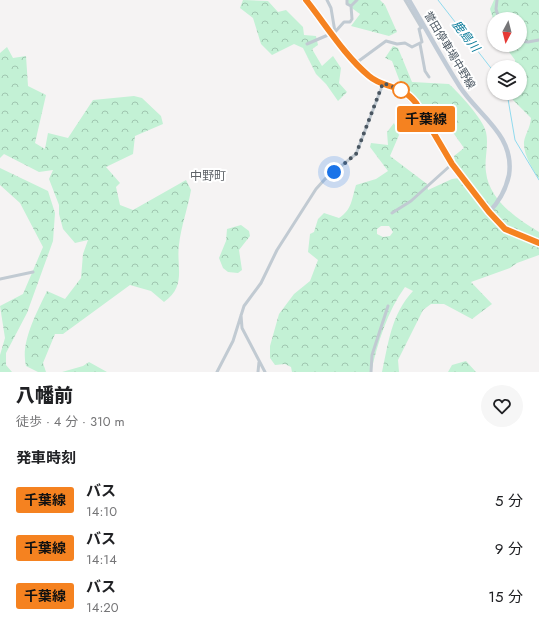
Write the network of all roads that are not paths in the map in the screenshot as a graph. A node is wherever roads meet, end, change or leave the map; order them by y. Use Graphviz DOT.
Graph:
graph roads {
  1 [pos="306,0"];
  2 [pos="327,0"];
  3 [pos="347,0"];
  4 [pos="357,0"];
  5 [pos="405,0"];
  6 [pos="409,0"];
  7 [pos="497,0"];
  8 [pos="351,6"];
  9 [pos="497,12"];
  10 [pos="422,27"];
  11 [pos="333,32"];
  12 [pos="539,40"];
  13 [pos="527,42"];
  14 [pos="307,44"];
  15 [pos="420,44"];
  16 [pos="356,63"];
  17 [pos="429,78"];
  18 [pos="383,83"];
  19 [pos="452,164"];
  20 [pos="392,212"];
  21 [pos="489,212"];
  22 [pos="539,244"];
  23 [pos="33,272"];
  24 [pos="0,278"];
  25 [pos="388,306"];
  26 [pos="241,313"];
  27 [pos="259,362"];
  28 [pos="217,372"];
  29 [pos="258,372"];
  30 [pos="265,372"];
  31 [pos="371,372"];
  1 -- 11 [label="highway"];
  2 -- 11 [label="street"];
  3 -- 8 [label="street"];
  4 -- 8 [label="street"];
  5 -- 10 [label="street"];
  6 -- 10 [label="main road, 誉田停車場中野線"];
  7 -- 9 [label="street"];
  8 -- 11 [label="street"];
  10 -- 15 [label="street"];
  10 -- 21 [label="main road, 誉田停車場中野線"];
  11 -- 14 [label="street"];
  11 -- 16 [label="highway"];
  12 -- 13 [label="street"];
  15 -- 16 [label="street"];
  15 -- 17 [label="street"];
  16 -- 18 [label="highway"];
  18 -- 19 [label="highway"];
  18 -- 26 [label="street"];
  19 -- 20 [label="street"];
  19 -- 21 [label="highway"];
  21 -- 22 [label="highway"];
  23 -- 24 [label="street"];
  25 -- 31 [label="street"];
  26 -- 27 [label="street"];
  26 -- 28 [label="street"];
  27 -- 29 [label="street"];
  27 -- 30 [label="street"];
}
